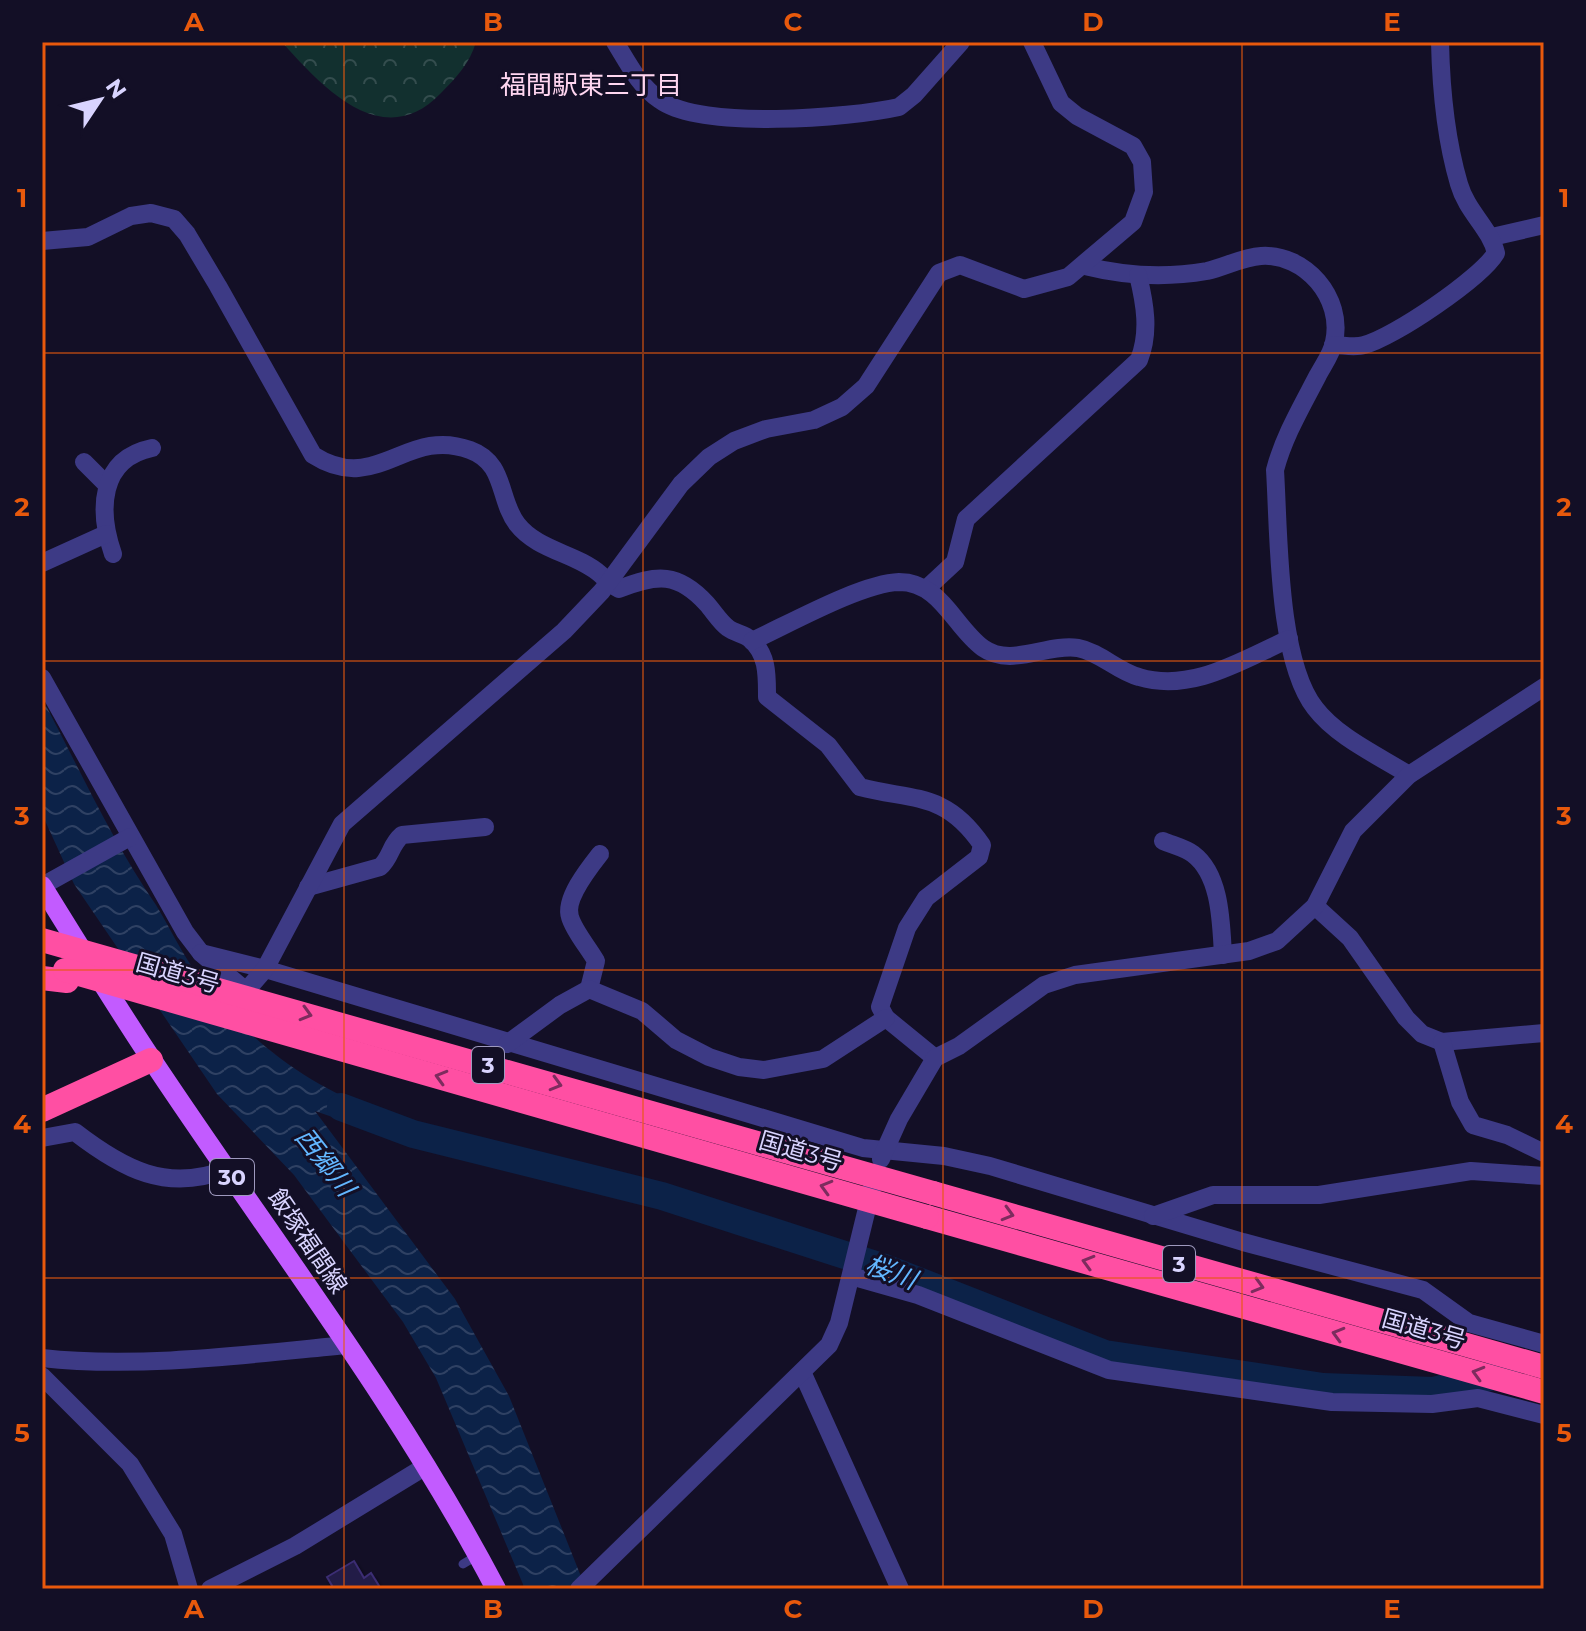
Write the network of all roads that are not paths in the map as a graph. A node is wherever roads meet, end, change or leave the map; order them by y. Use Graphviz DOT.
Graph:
graph roads {
  1 [pos="615,42"];
  2 [pos="961,42"];
  3 [pos="1032,42"];
  4 [pos="1440,42"];
  5 [pos="1544,225"];
  6 [pos="1492,237"];
  7 [pos="42,241"];
  8 [pos="1085,266"];
  9 [pos="1138,275"];
  10 [pos="1333,345"];
  11 [pos="152,448"];
  12 [pos="84,462"];
  13 [pos="106,484"];
  14 [pos="106,534"];
  15 [pos="113,554"];
  16 [pos="42,563"];
  17 [pos="606,582"];
  18 [pos="926,589"];
  19 [pos="1289,639"];
  20 [pos="752,641"];
  21 [pos="42,678"];
  22 [pos="1544,687"];
  23 [pos="1409,775"];
  24 [pos="485,827"];
  25 [pos="130,837"];
  26 [pos="1163,841"];
  27 [pos="600,854"];
  28 [pos="42,886"];
  29 [pos="308,887"];
  30 [pos="1315,906"];
  31 [pos="42,940"];
  32 [pos="201,953"];
  33 [pos="1223,955"];
  34 [pos="265,969"];
  35 [pos="54,973"];
  36 [pos="589,989"];
  37 [pos="246,991"];
  38 [pos="886,1018"];
  39 [pos="1544,1033"];
  40 [pos="280,1040"];
  41 [pos="1442,1042"];
  42 [pos="507,1044"];
  43 [pos="935,1058"];
  44 [pos="151,1060"];
  45 [pos="42,1110"];
  46 [pos="42,1138"];
  47 [pos="883,1150"];
  48 [pos="1544,1153"];
  49 [pos="227,1169"];
  50 [pos="1544,1176"];
  51 [pos="930,1205"];
  52 [pos="1153,1216"];
  53 [pos="853,1264"];
  54 [pos="1544,1344"];
  55 [pos="347,1345"];
  56 [pos="1419,1345"];
  57 [pos="42,1358"];
  58 [pos="1544,1367"];
  59 [pos="803,1374"];
  60 [pos="42,1376"];
  61 [pos="1544,1392"];
  62 [pos="1544,1415"];
  63 [pos="426,1466"];
  64 [pos="590,1584"];
  65 [pos="189,1589"];
  66 [pos="210,1589"];
  67 [pos="496,1589"];
  68 [pos="900,1589"];
  1 -- 2 [label="street"];
  3 -- 8 [label="street"];
  4 -- 6 [label="street"];
  5 -- 6 [label="street"];
  6 -- 10 [label="street"];
  7 -- 17 [label="street"];
  8 -- 9 [label="street"];
  8 -- 17 [label="street"];
  9 -- 10 [label="street"];
  9 -- 18 [label="street"];
  10 -- 19 [label="street"];
  11 -- 13 [label="street"];
  12 -- 13 [label="street"];
  13 -- 14 [label="street"];
  14 -- 15 [label="street"];
  14 -- 16 [label="street"];
  17 -- 20 [label="street"];
  17 -- 29 [label="street"];
  18 -- 19 [label="street"];
  18 -- 20 [label="street"];
  19 -- 23 [label="street"];
  20 -- 38 [label="street"];
  21 -- 25 [label="street"];
  22 -- 23 [label="street"];
  23 -- 30 [label="street"];
  24 -- 29 [label="street"];
  25 -- 28 [label="street"];
  25 -- 32 [label="street"];
  26 -- 33 [label="street"];
  27 -- 36 [label="street"];
  28 -- 44 [label="main road, 飯塚福間線 / 30"];
  29 -- 34 [label="street"];
  30 -- 33 [label="street"];
  30 -- 41 [label="street"];
  31 -- 51 [label="highway, 国道3号 / 3, one-way, bridge"];
  32 -- 34 [label="street"];
  32 -- 37 [label="street"];
  33 -- 43 [label="street"];
  34 -- 37 [label="street"];
  34 -- 42 [label="street"];
  51 -- 35 [label="highway, 国道3号 / 3, one-way, bridge"];
  36 -- 38 [label="street"];
  36 -- 42 [label="street"];
  37 -- 40 [label="street"];
  38 -- 43 [label="street"];
  39 -- 41 [label="street"];
  41 -- 48 [label="street"];
  42 -- 47 [label="street"];
  43 -- 47 [label="street"];
  44 -- 45 [label="highway"];
  44 -- 49 [label="main road, 飯塚福間線 / 30"];
  46 -- 49 [label="street"];
  47 -- 52 [label="street"];
  47 -- 53 [label="street"];
  49 -- 55 [label="main road, 飯塚福間線 / 30"];
  50 -- 52 [label="street"];
  51 -- 56 [label="highway, 国道3号 / 3"];
  52 -- 54 [label="street"];
  53 -- 59 [label="street"];
  53 -- 62 [label="street"];
  55 -- 57 [label="street"];
  55 -- 63 [label="main road, 飯塚福間線 / 30"];
  56 -- 58 [label="highway, 国道3号 / 3"];
  61 -- 56 [label="highway, 国道3号 / 3, one-way"];
  59 -- 64 [label="street"];
  59 -- 68 [label="street"];
  60 -- 65 [label="street"];
  63 -- 66 [label="street"];
  63 -- 67 [label="main road, 30"];
}
